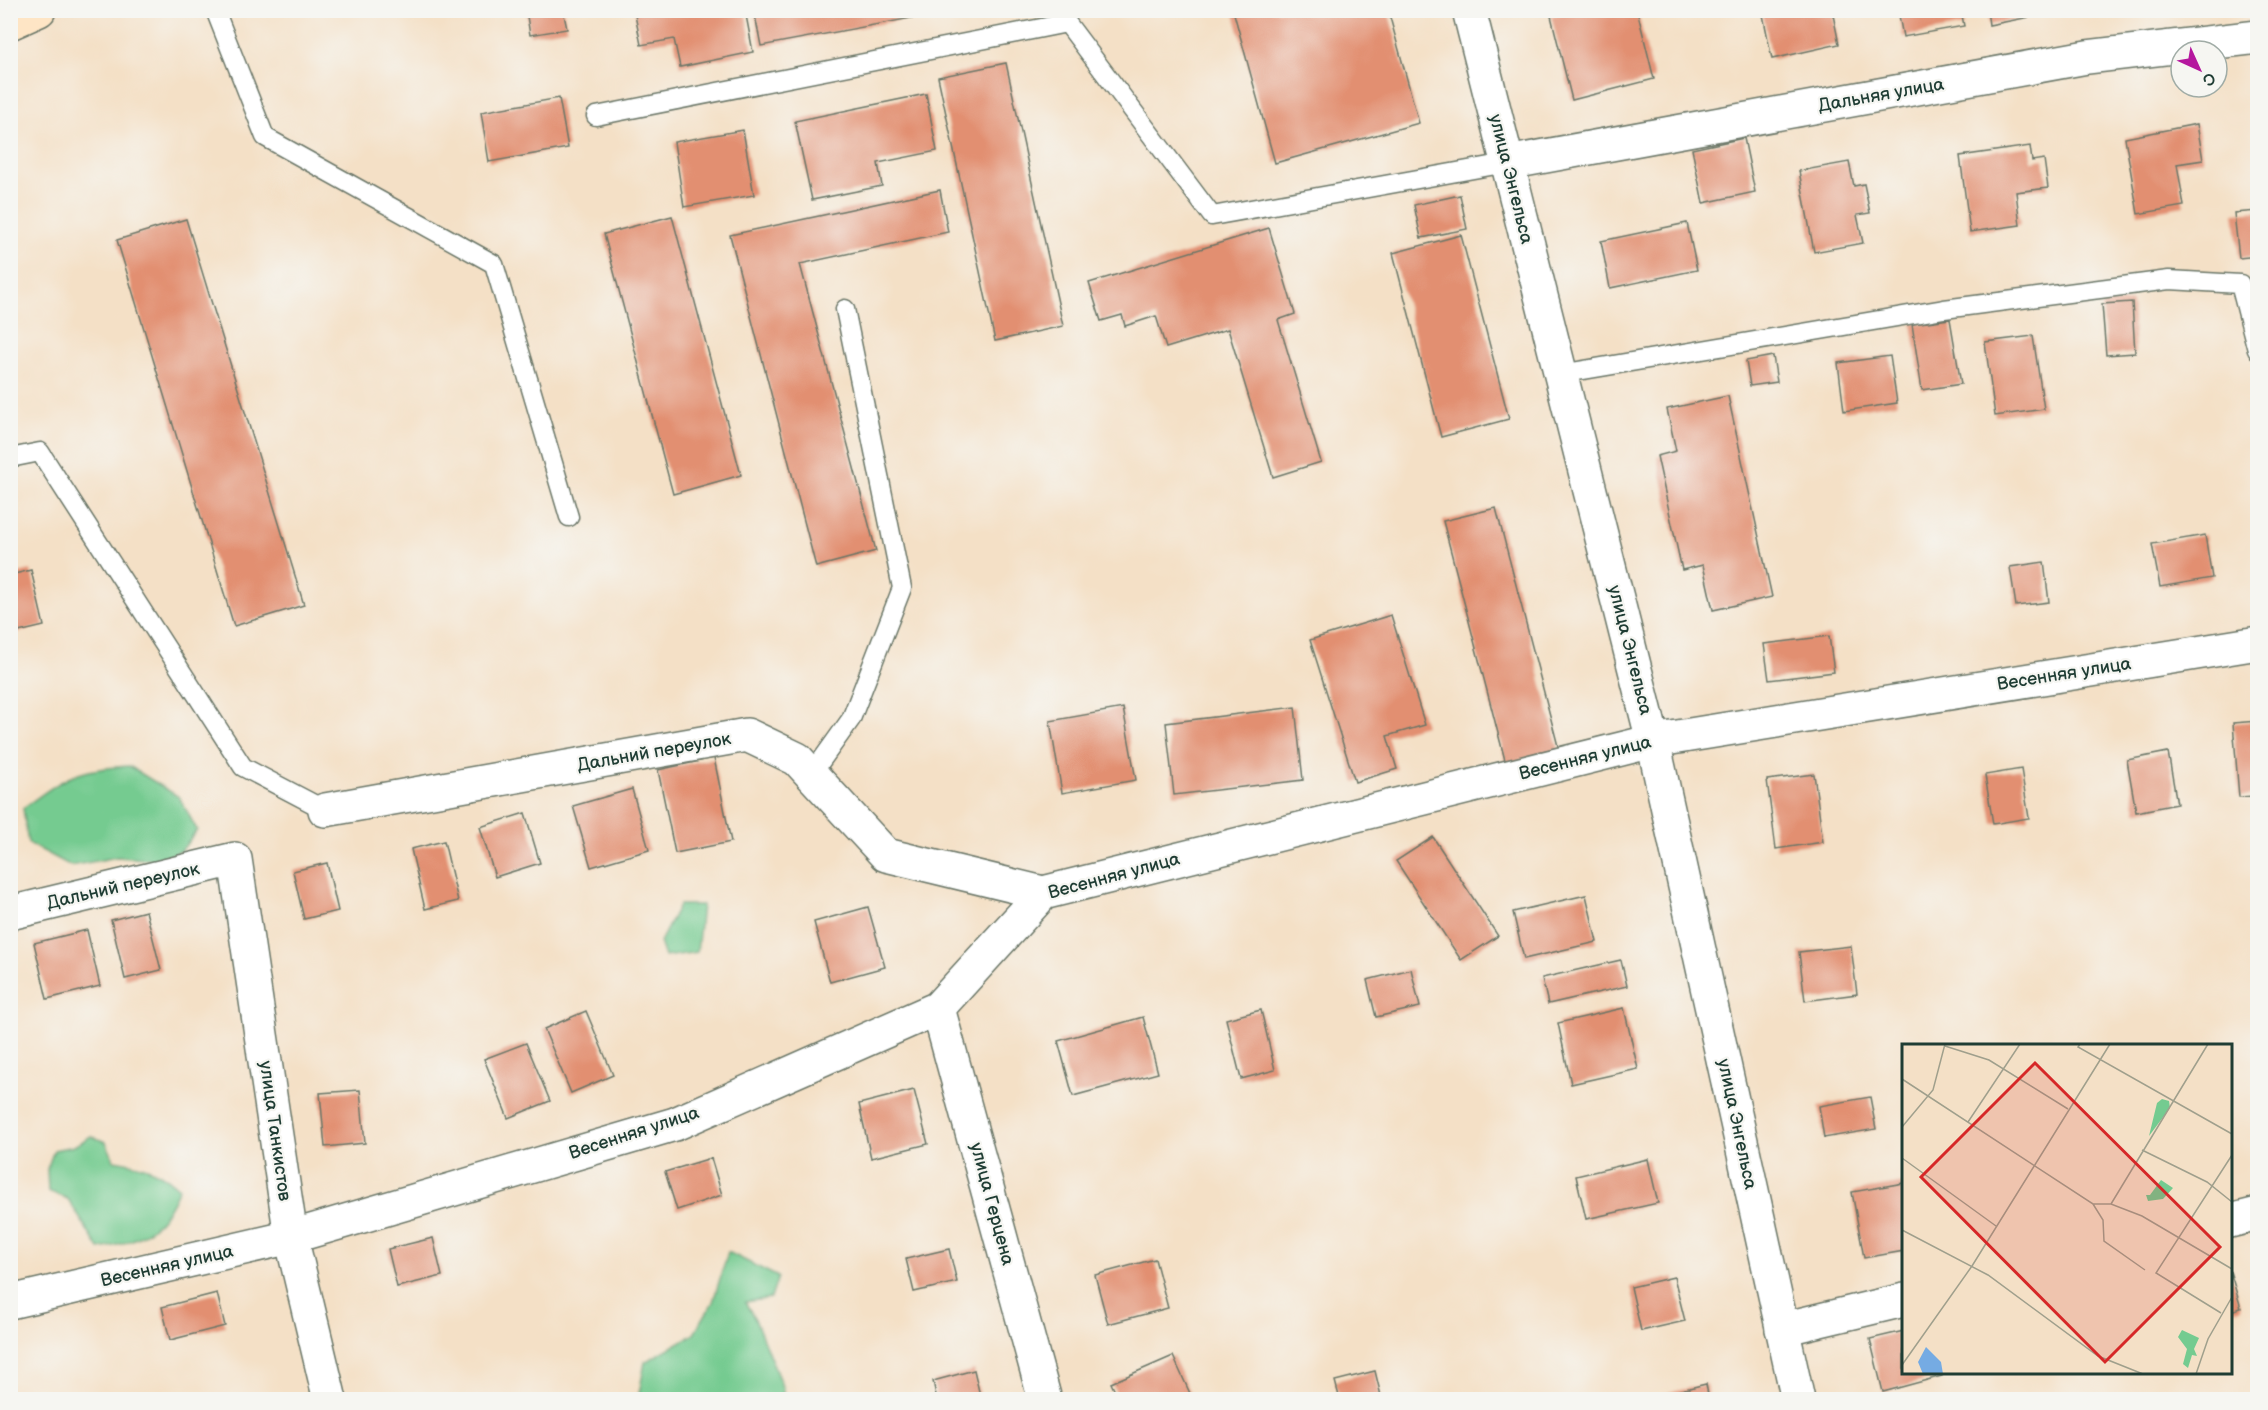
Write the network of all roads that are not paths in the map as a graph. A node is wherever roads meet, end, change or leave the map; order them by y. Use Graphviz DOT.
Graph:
graph roads {
  1 [pos="39,10"];
  2 [pos="216,10"];
  3 [pos="1469,10"];
  4 [pos="10,23"];
  5 [pos="2258,36"];
  6 [pos="596,116"];
  7 [pos="1507,163"];
  8 [pos="845,309"];
  9 [pos="2257,350"];
  10 [pos="1560,374"];
  11 [pos="10,458"];
  12 [pos="569,517"];
  13 [pos="2258,643"];
  14 [pos="1653,741"];
  15 [pos="811,775"];
  16 [pos="325,810"];
  17 [pos="235,860"];
  18 [pos="1043,893"];
  19 [pos="10,913"];
  20 [pos="938,1008"];
  21 [pos="2258,1214"];
  22 [pos="2232,1220"];
  23 [pos="291,1237"];
  24 [pos="1902,1300"];
  25 [pos="10,1302"];
  26 [pos="1782,1329"];
  27 [pos="330,1400"];
  28 [pos="1045,1400"];
  29 [pos="1798,1400"];
  1 -- 4 [label="main road"];
  2 -- 12 [label="lane"];
  3 -- 7 [label="street, улица Энгельса"];
  5 -- 7 [label="street, Дальняя улица"];
  6 -- 7 [label="lane"];
  7 -- 10 [label="street, улица Энгельса"];
  8 -- 15 [label="lane"];
  9 -- 10 [label="lane"];
  10 -- 14 [label="street, улица Энгельса"];
  11 -- 16 [label="lane"];
  13 -- 14 [label="street, Весенняя улица"];
  14 -- 18 [label="street, Весенняя улица"];
  14 -- 26 [label="street, улица Энгельса"];
  15 -- 16 [label="street, Дальний переулок"];
  15 -- 18 [label="street, Дальний переулок"];
  17 -- 19 [label="street, Дальний переулок"];
  17 -- 23 [label="street, улица Танкистов"];
  18 -- 20 [label="street, Весенняя улица"];
  20 -- 23 [label="street, Весенняя улица"];
  20 -- 28 [label="street, улица Герцена"];
  21 -- 22 [label="street"];
  23 -- 25 [label="street, Весенняя улица"];
  23 -- 27 [label="street, улица Танкистов"];
  24 -- 26 [label="street"];
  26 -- 29 [label="street, улица Энгельса"];
}
